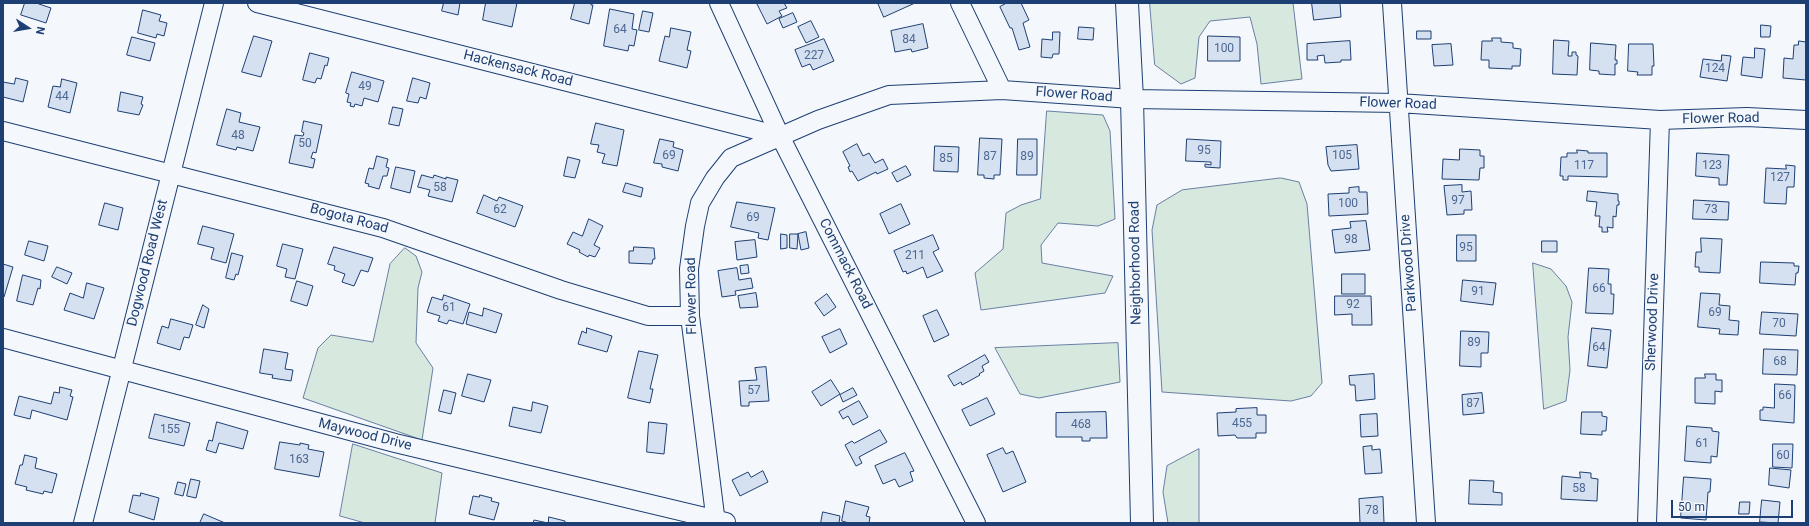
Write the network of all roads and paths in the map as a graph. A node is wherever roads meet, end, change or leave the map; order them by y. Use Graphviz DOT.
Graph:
graph roads {
  1 [pos="214,3"];
  2 [pos="257,3"];
  3 [pos="719,3"];
  4 [pos="960,3"];
  5 [pos="1127,3"];
  6 [pos="1392,3"];
  7 [pos="1002,90"];
  8 [pos="1132,98"];
  9 [pos="1398,103"];
  10 [pos="1660,120"];
  11 [pos="1806,120"];
  12 [pos="3,131"];
  13 [pos="780,136"];
  14 [pos="171,173"];
  15 [pos="690,316"];
  16 [pos="3,338"];
  17 [pos="121,371"];
  18 [pos="720,522"];
  19 [pos="83,523"];
  20 [pos="976,523"];
  21 [pos="1142,523"];
  22 [pos="1426,523"];
  23 [pos="1647,523"];
  1 -- 14 [label="street, Dogwood Road West"];
  2 -- 13 [label="street, Hackensack Road"];
  3 -- 13 [label="street, Commack Road"];
  4 -- 7 [label="street"];
  5 -- 8 [label="main road, Neighborhood Road"];
  6 -- 9 [label="street, Parkwood Drive"];
  7 -- 8 [label="street, Flower Road"];
  7 -- 13 [label="street, Flower Road"];
  8 -- 9 [label="street, Flower Road"];
  8 -- 21 [label="main road, Neighborhood Road"];
  9 -- 10 [label="street, Flower Road"];
  9 -- 22 [label="street, Parkwood Drive"];
  10 -- 11 [label="street, Flower Road"];
  10 -- 23 [label="street, Sherwood Drive"];
  12 -- 14 [label="street, Bogota Road"];
  13 -- 15 [label="street, Flower Road"];
  13 -- 20 [label="street, Commack Road"];
  14 -- 15 [label="street, Bogota Road"];
  14 -- 17 [label="street, Dogwood Road West"];
  15 -- 18 [label="street, Flower Road"];
  16 -- 17 [label="street, Maywood Drive"];
  17 -- 18 [label="street, Maywood Drive"];
  17 -- 19 [label="street, Dogwood Road West"];
}
